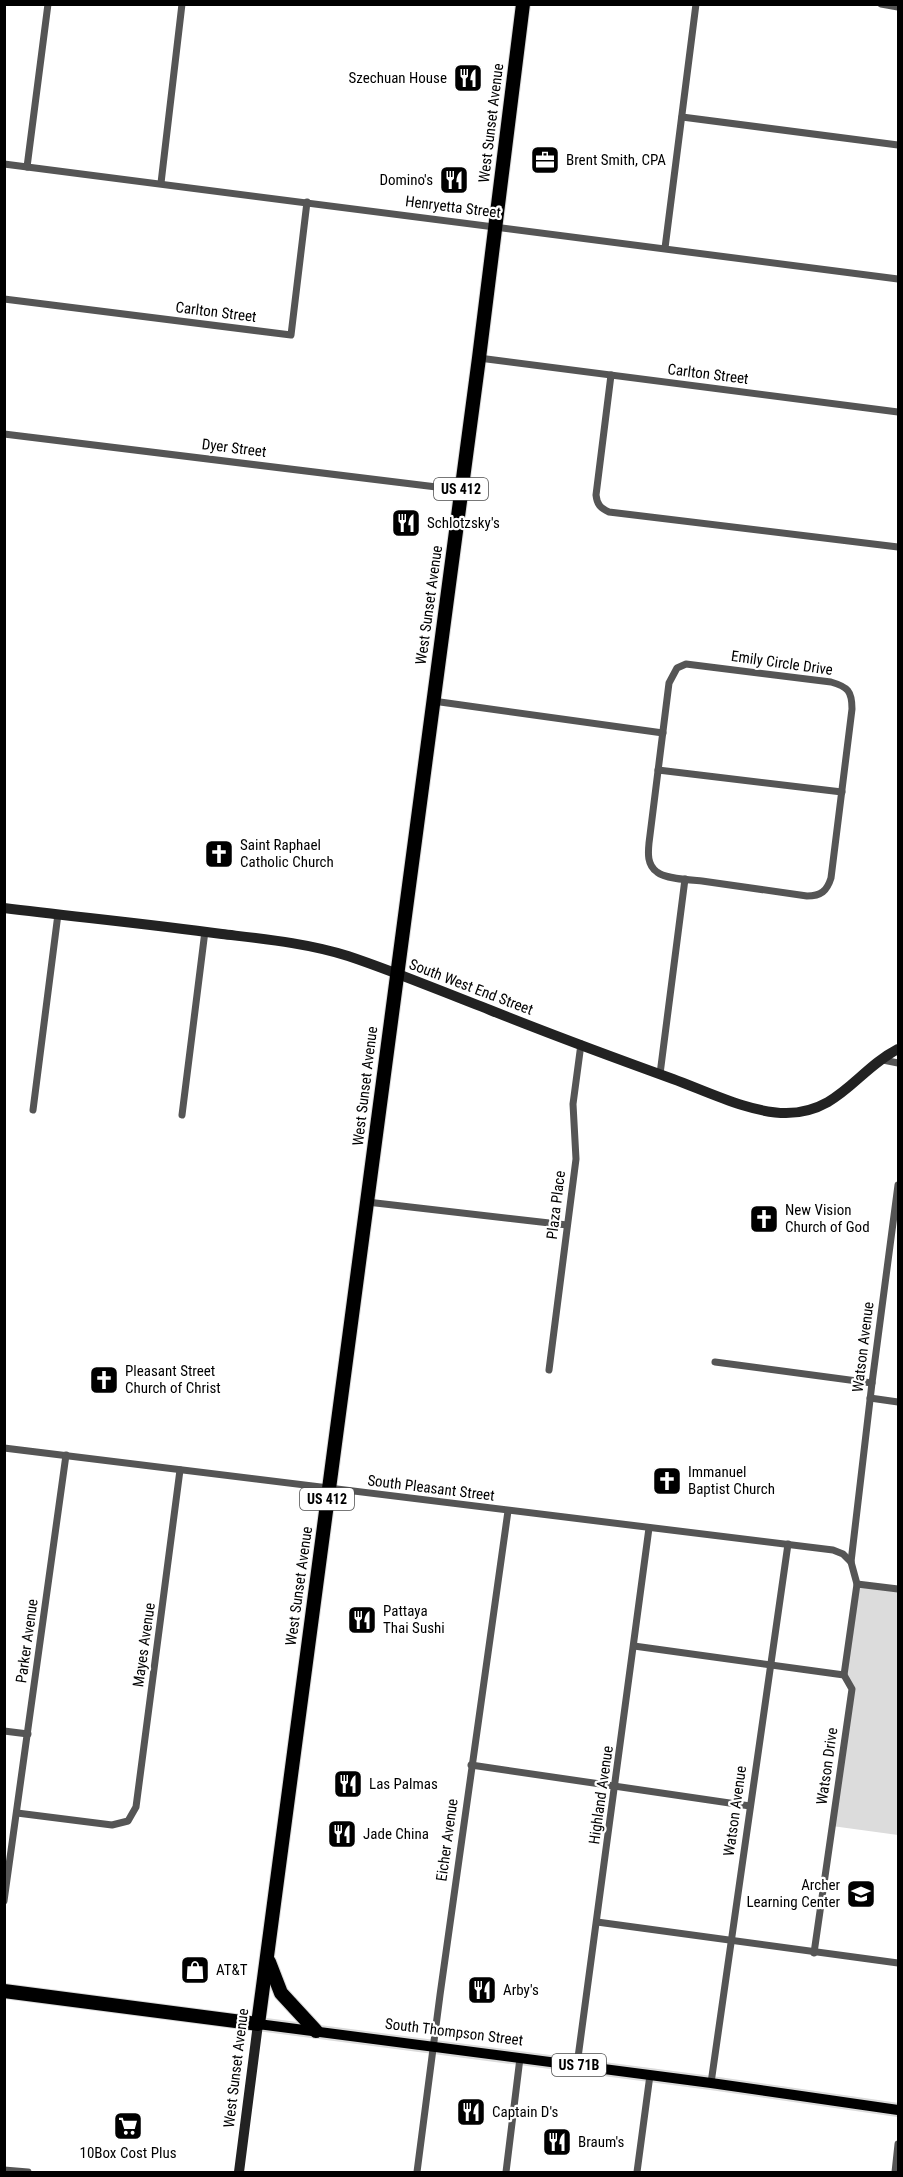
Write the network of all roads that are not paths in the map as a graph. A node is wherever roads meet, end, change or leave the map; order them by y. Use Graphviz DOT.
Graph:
graph roads {
  1 [pos="48,4"];
  2 [pos="182,4"];
  3 [pos="523,4"];
  4 [pos="696,4"];
  5 [pos="881,4"];
  6 [pos="898,7"];
  7 [pos="682,117"];
  8 [pos="898,145"];
  9 [pos="4,164"];
  10 [pos="27,167"];
  11 [pos="161,183"];
  12 [pos="307,202"];
  13 [pos="495,226"];
  14 [pos="665,248"];
  15 [pos="898,279"];
  16 [pos="4,299"];
  17 [pos="479,358"];
  18 [pos="611,375"];
  19 [pos="898,412"];
  20 [pos="4,434"];
  21 [pos="461,490"];
  22 [pos="898,548"];
  23 [pos="433,701"];
  24 [pos="663,733"];
  25 [pos="658,770"];
  26 [pos="842,792"];
  27 [pos="685,879"];
  28 [pos="4,908"];
  29 [pos="58,914"];
  30 [pos="205,931"];
  31 [pos="396,973"];
  32 [pos="581,1044"];
  33 [pos="898,1049"];
  34 [pos="880,1059"];
  35 [pos="898,1063"];
  36 [pos="660,1074"];
  37 [pos="33,1110"];
  38 [pos="182,1115"];
  39 [pos="898,1185"];
  40 [pos="367,1202"];
  41 [pos="567,1225"];
  42 [pos="895,1243"];
  43 [pos="715,1362"];
  44 [pos="549,1370"];
  45 [pos="872,1383"];
  46 [pos="870,1398"];
  47 [pos="898,1402"];
  48 [pos="4,1448"];
  49 [pos="66,1455"];
  50 [pos="180,1470"];
  51 [pos="329,1489"];
  52 [pos="508,1511"];
  53 [pos="649,1528"];
  54 [pos="788,1544"];
  55 [pos="851,1562"];
  56 [pos="857,1584"];
  57 [pos="898,1589"];
  58 [pos="634,1646"];
  59 [pos="770,1665"];
  60 [pos="844,1675"];
  61 [pos="4,1731"];
  62 [pos="28,1734"];
  63 [pos="471,1765"];
  64 [pos="616,1786"];
  65 [pos="750,1806"];
  66 [pos="17,1813"];
  67 [pos="4,1901"];
  68 [pos="597,1922"];
  69 [pos="731,1941"];
  70 [pos="814,1953"];
  71 [pos="267,1957"];
  72 [pos="898,1964"];
  73 [pos="4,1991"];
  74 [pos="258,2024"];
  75 [pos="316,2031"];
  76 [pos="433,2046"];
  77 [pos="520,2058"];
  78 [pos="577,2065"];
  79 [pos="650,2075"];
  80 [pos="711,2083"];
  81 [pos="898,2110"];
  82 [pos="898,2144"];
  83 [pos="4,2170"];
  84 [pos="28,2172"];
  85 [pos="239,2172"];
  86 [pos="417,2172"];
  87 [pos="506,2172"];
  88 [pos="637,2172"];
  89 [pos="895,2172"];
  1 -- 10 [label="street"];
  2 -- 11 [label="street"];
  3 -- 13 [label="highway, West Sunset Avenue / US 412"];
  4 -- 7 [label="street"];
  5 -- 6 [label="street"];
  7 -- 8 [label="street"];
  7 -- 14 [label="street"];
  9 -- 10 [label="street, Henryetta Street"];
  10 -- 11 [label="street, Henryetta Street"];
  11 -- 12 [label="street, Henryetta Street"];
  12 -- 13 [label="street, Henryetta Street"];
  12 -- 16 [label="street, Carlton Street"];
  13 -- 14 [label="street, Henryetta Street"];
  13 -- 17 [label="highway, West Sunset Avenue / US 412"];
  14 -- 15 [label="street, Henryetta Street"];
  17 -- 18 [label="street, Carlton Street"];
  17 -- 21 [label="highway, West Sunset Avenue / US 412"];
  18 -- 19 [label="street, Carlton Street"];
  18 -- 22 [label="street"];
  20 -- 21 [label="street, Dyer Street"];
  21 -- 23 [label="highway, West Sunset Avenue / US 412"];
  23 -- 24 [label="street"];
  23 -- 31 [label="highway, West Sunset Avenue / US 412"];
  24 -- 25 [label="street, Emily Circle Drive"];
  24 -- 26 [label="street, Emily Circle Drive"];
  25 -- 26 [label="street"];
  25 -- 27 [label="street, Emily Circle Drive"];
  26 -- 27 [label="street, Emily Circle Drive"];
  27 -- 36 [label="street"];
  28 -- 29 [label="street, South West End Street"];
  29 -- 30 [label="street, South West End Street"];
  29 -- 37 [label="street"];
  30 -- 31 [label="street, South West End Street"];
  30 -- 38 [label="street"];
  31 -- 32 [label="street, South West End Street"];
  31 -- 40 [label="highway, West Sunset Avenue / US 412"];
  32 -- 36 [label="street, South West End Street"];
  32 -- 41 [label="street, Plaza Place"];
  33 -- 34 [label="street, South West End Street"];
  34 -- 35 [label="street"];
  34 -- 36 [label="street, South West End Street"];
  39 -- 42 [label="street, Watson Avenue"];
  40 -- 41 [label="street"];
  40 -- 51 [label="highway, West Sunset Avenue / US 412"];
  41 -- 44 [label="street, Plaza Place"];
  42 -- 45 [label="street, Watson Avenue"];
  43 -- 45 [label="street"];
  45 -- 46 [label="street, Watson Avenue"];
  46 -- 47 [label="street"];
  46 -- 55 [label="street, Watson Avenue"];
  48 -- 49 [label="street, South Pleasant Street"];
  49 -- 50 [label="street, South Pleasant Street"];
  49 -- 62 [label="street, Parker Avenue"];
  50 -- 51 [label="street, South Pleasant Street"];
  50 -- 66 [label="street, Mayes Avenue"];
  51 -- 52 [label="street, South Pleasant Street"];
  51 -- 71 [label="highway, West Sunset Avenue / US 412"];
  52 -- 53 [label="street, South Pleasant Street"];
  52 -- 63 [label="street, Eicher Avenue"];
  53 -- 54 [label="street, South Pleasant Street"];
  53 -- 58 [label="street, Highland Avenue"];
  54 -- 55 [label="street, South Pleasant Street"];
  54 -- 59 [label="street, Watson Avenue"];
  55 -- 56 [label="street, Watson Avenue"];
  56 -- 57 [label="street"];
  56 -- 60 [label="street, Watson Drive"];
  58 -- 59 [label="street"];
  58 -- 64 [label="street, Highland Avenue"];
  59 -- 60 [label="street"];
  59 -- 65 [label="street, Watson Avenue"];
  60 -- 70 [label="street, Watson Drive"];
  61 -- 62 [label="street"];
  62 -- 66 [label="street, Parker Avenue"];
  63 -- 64 [label="street"];
  63 -- 76 [label="street, Eicher Avenue"];
  64 -- 65 [label="street"];
  64 -- 68 [label="street, Highland Avenue"];
  65 -- 69 [label="street, Watson Avenue"];
  66 -- 67 [label="street, Parker Avenue"];
  68 -- 69 [label="street"];
  68 -- 78 [label="street, Highland Avenue"];
  69 -- 70 [label="street"];
  69 -- 80 [label="street, Watson Avenue"];
  70 -- 72 [label="street"];
  71 -- 74 [label="highway, West Sunset Avenue / US 412"];
  71 -- 75 [label="highway"];
  73 -- 74 [label="highway, South Thompson Street / US 71B"];
  74 -- 75 [label="main road, South Thompson Street / US 71B"];
  74 -- 85 [label="street, West Sunset Avenue"];
  75 -- 76 [label="main road, South Thompson Street / US 71B"];
  76 -- 77 [label="main road, South Thompson Street / US 71B"];
  76 -- 86 [label="street, Eicher Avenue"];
  77 -- 78 [label="main road, South Thompson Street / US 71B"];
  77 -- 87 [label="street"];
  78 -- 79 [label="main road, South Thompson Street / US 71B"];
  79 -- 80 [label="main road, South Thompson Street / US 71B"];
  79 -- 88 [label="street"];
  80 -- 81 [label="main road, South Thompson Street / US 71B"];
  82 -- 89 [label="street"];
  83 -- 84 [label="street"];
}
